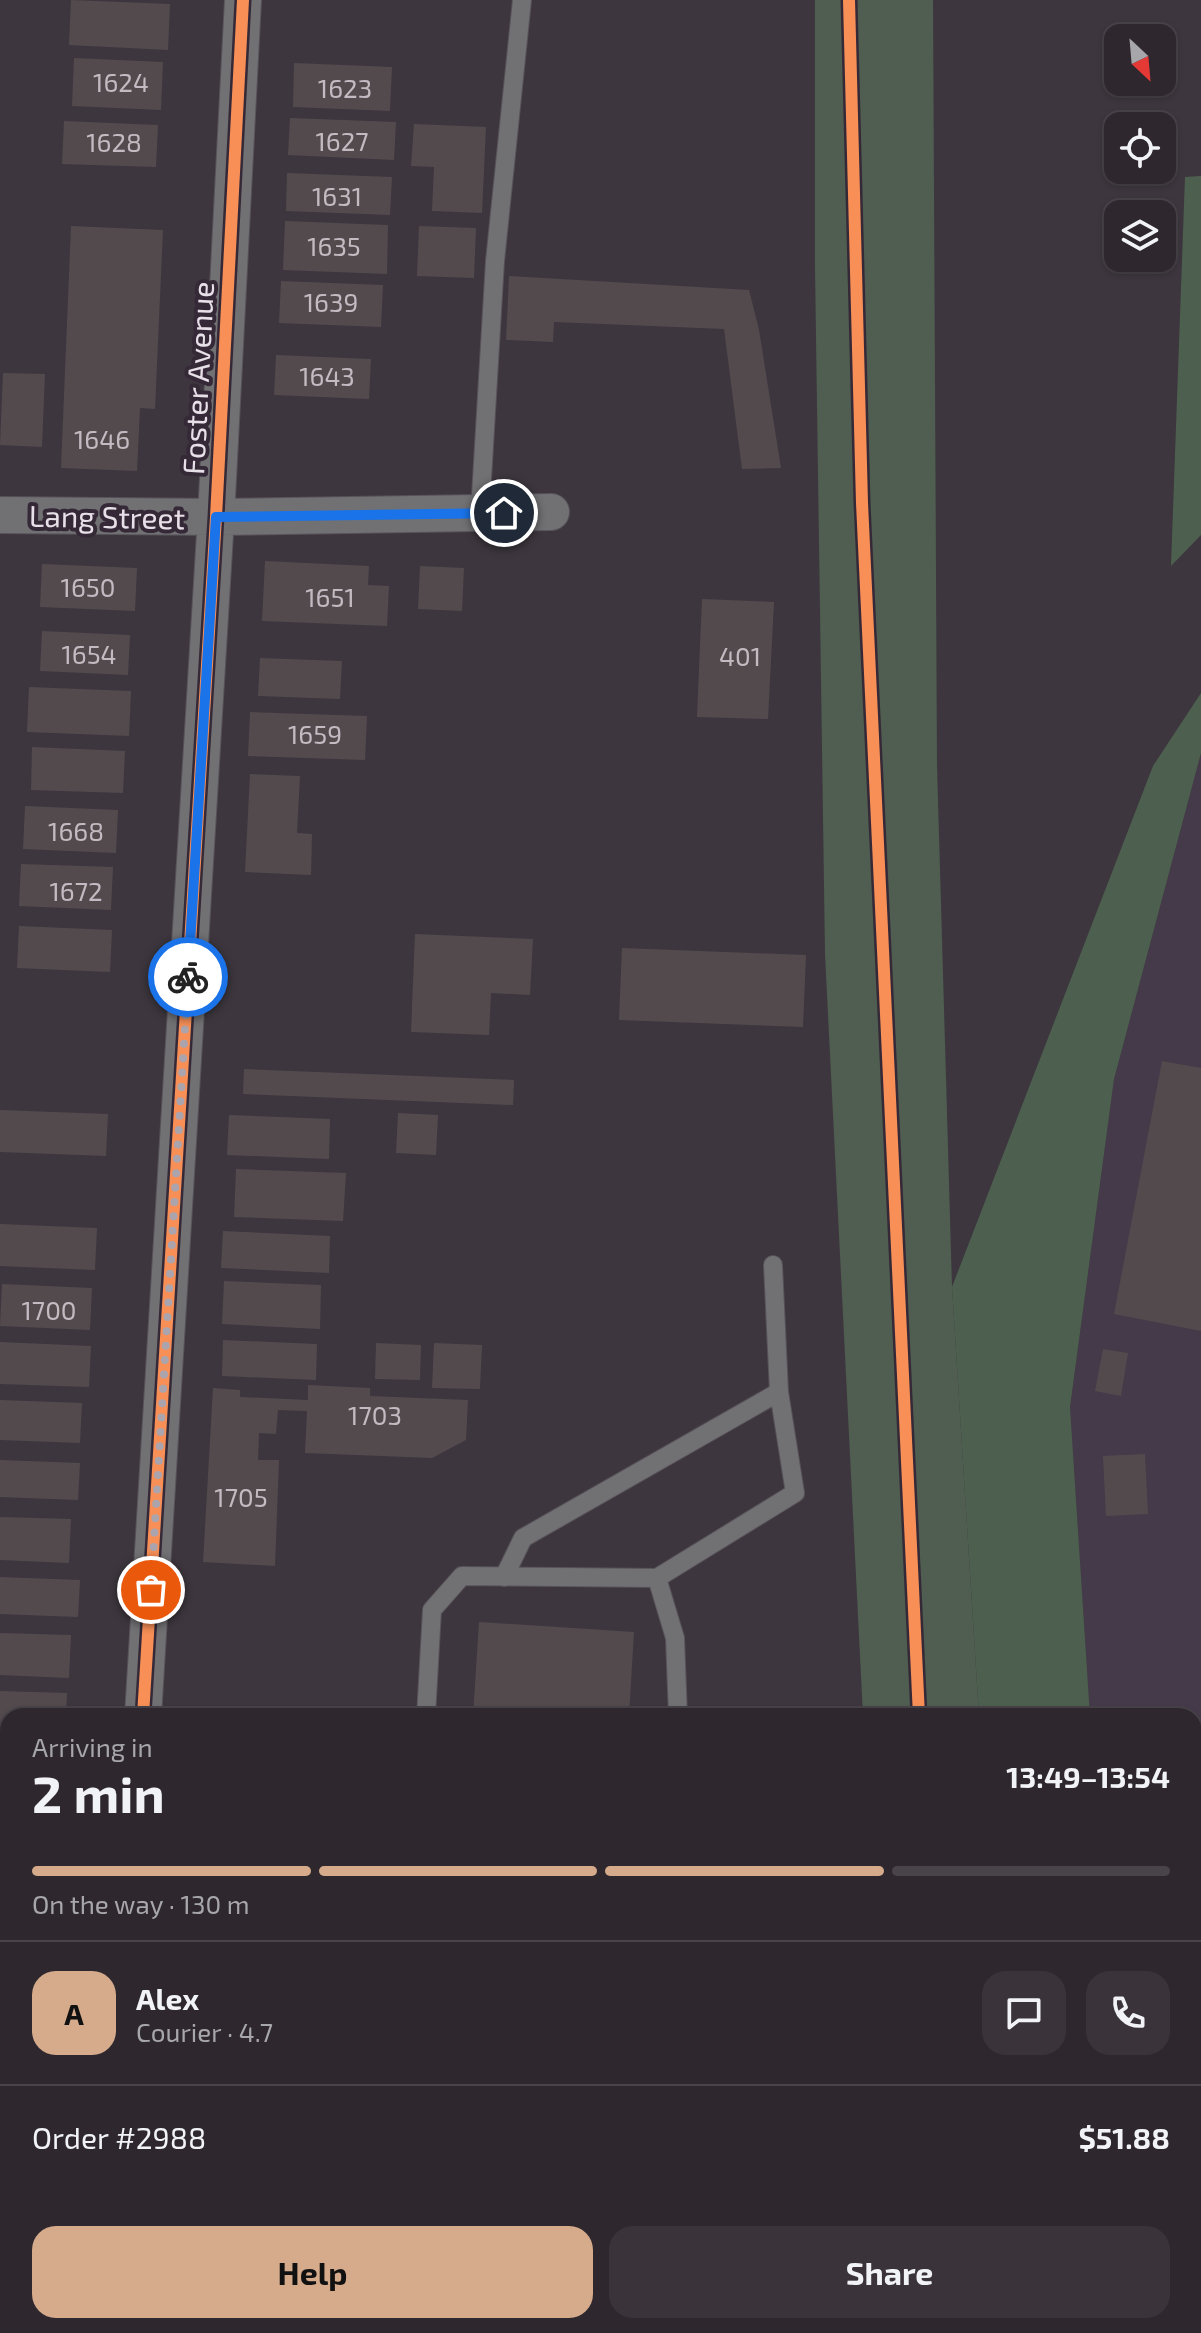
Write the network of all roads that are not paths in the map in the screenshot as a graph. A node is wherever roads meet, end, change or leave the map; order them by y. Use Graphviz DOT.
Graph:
graph roads {
  1 [pos="243,0"];
  2 [pos="522,0"];
  3 [pos="551,512"];
  4 [pos="480,513"];
  5 [pos="0,515"];
  6 [pos="216,517"];
  7 [pos="773,1265"];
  8 [pos="779,1392"];
  9 [pos="504,1577"];
  10 [pos="657,1578"];
  11 [pos="143,1708"];
  12 [pos="426,1708"];
  13 [pos="678,1708"];
  1 -- 6 [label="street, Foster Avenue"];
  2 -- 4 [label="lane"];
  3 -- 4 [label="street, Lang Street"];
  4 -- 6 [label="street, Lang Street"];
  5 -- 6 [label="street, Lang Street"];
  6 -- 11 [label="street, Foster Avenue"];
  7 -- 8 [label="lane"];
  8 -- 9 [label="lane"];
  8 -- 10 [label="lane"];
  9 -- 10 [label="lane"];
  9 -- 12 [label="lane"];
  10 -- 13 [label="lane"];
}
